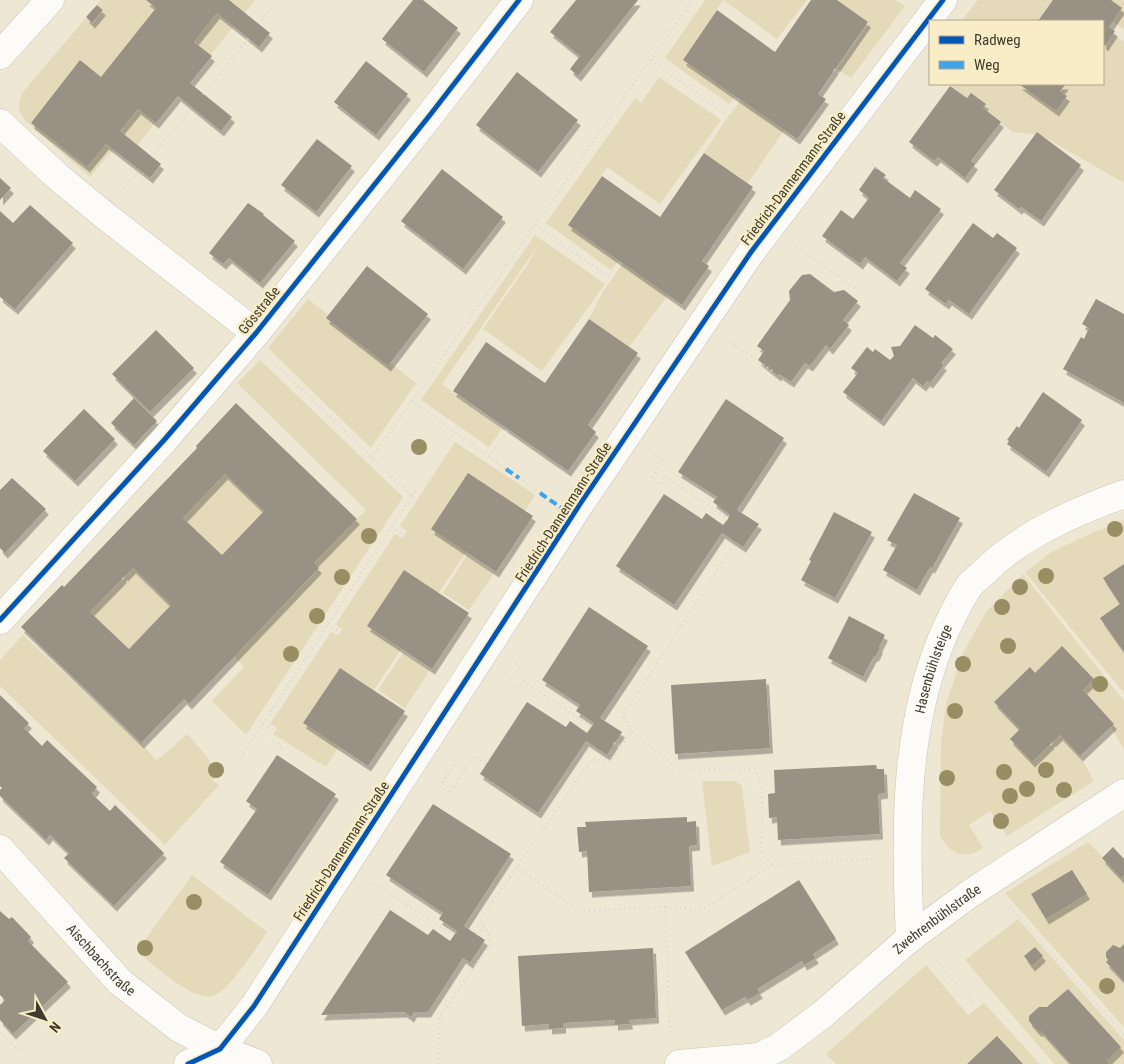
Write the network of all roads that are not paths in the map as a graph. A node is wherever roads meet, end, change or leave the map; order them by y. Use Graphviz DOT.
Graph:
graph roads {
  1 [pos="50,0"];
  2 [pos="519,0"];
  3 [pos="943,0"];
  4 [pos="0,55"];
  5 [pos="0,123"];
  6 [pos="256,333"];
  7 [pos="1124,494"];
  8 [pos="0,620"];
  9 [pos="1124,793"];
  10 [pos="0,850"];
  11 [pos="912,936"];
  12 [pos="220,1049"];
  13 [pos="761,1060"];
  14 [pos="188,1064"];
  15 [pos="258,1064"];
  16 [pos="679,1064"];
  1 -- 4 [label="street"];
  2 -- 6 [label="street, Gösstraße"];
  3 -- 12 [label="street, Friedrich-Dannenmann-Straße"];
  5 -- 6 [label="street"];
  6 -- 8 [label="street, Gösstraße"];
  7 -- 11 [label="street, Hasenbühlsteige"];
  9 -- 11 [label="street, Zwehrenbühlstraße"];
  10 -- 12 [label="street, Aischbachstraße"];
  11 -- 13 [label="street, Zwehrenbühlstraße"];
  12 -- 14 [label="street"];
  12 -- 15 [label="street, Aischbachstraße"];
  13 -- 16 [label="street"];
}
